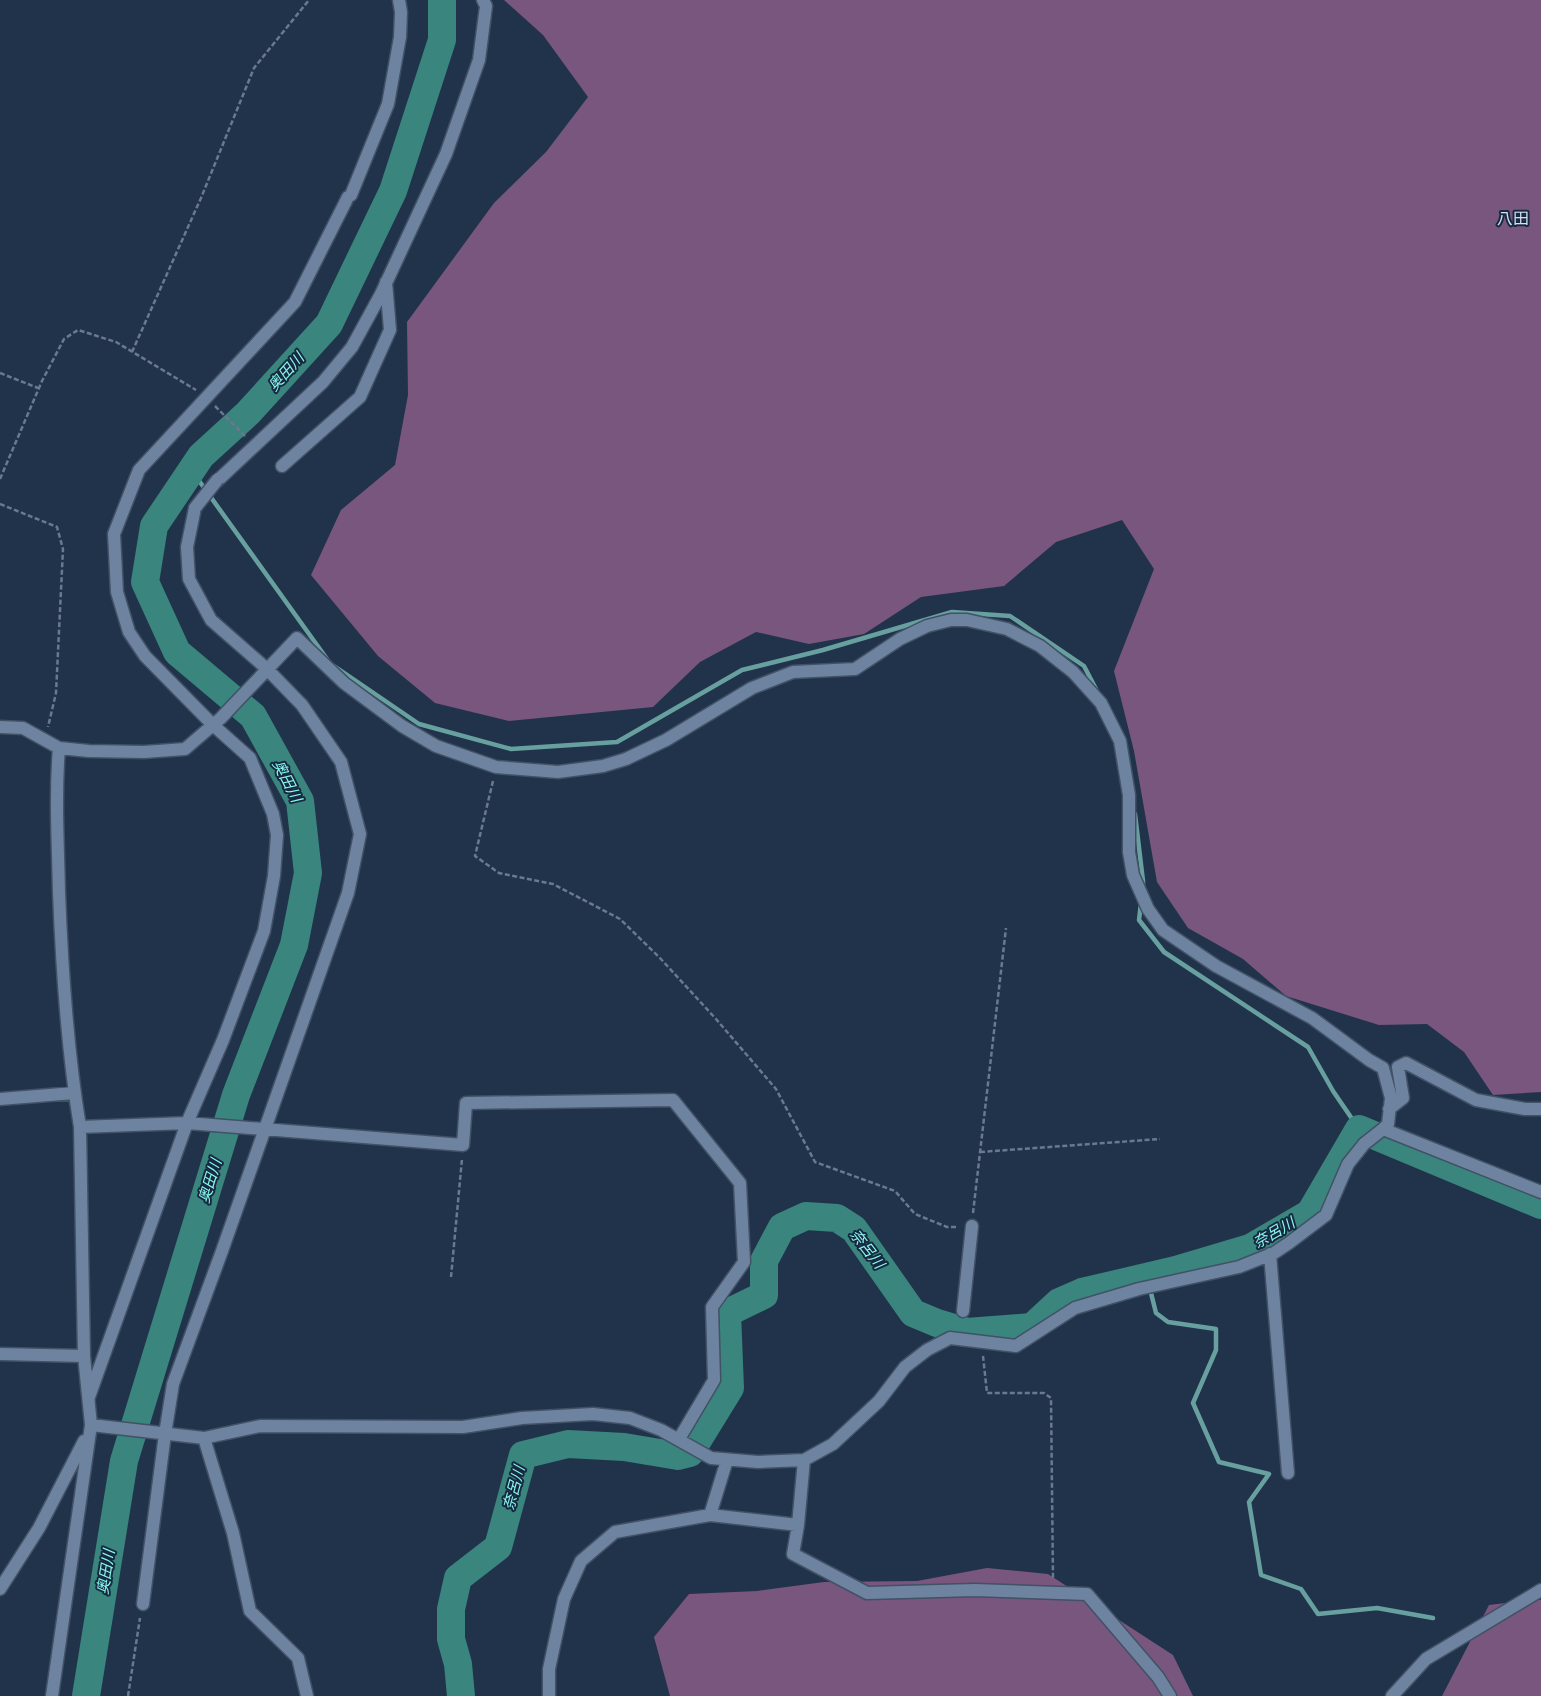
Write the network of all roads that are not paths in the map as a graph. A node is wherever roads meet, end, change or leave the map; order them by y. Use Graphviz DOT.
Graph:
graph roads {
  1 [pos="399,0"];
  2 [pos="483,0"];
  3 [pos="386,282"];
  4 [pos="282,466"];
  5 [pos="267,669"];
  6 [pos="217,721"];
  7 [pos="0,726"];
  8 [pos="59,748"];
  9 [pos="74,1093"];
  10 [pos="0,1099"];
  11 [pos="1541,1108"];
  12 [pos="1389,1109"];
  13 [pos="187,1123"];
  14 [pos="80,1126"];
  15 [pos="258,1129"];
  16 [pos="1383,1129"];
  17 [pos="1541,1192"];
  18 [pos="972,1226"];
  19 [pos="1270,1254"];
  20 [pos="963,1311"];
  21 [pos="0,1354"];
  22 [pos="84,1356"];
  23 [pos="89,1396"];
  24 [pos="91,1425"];
  25 [pos="165,1434"];
  26 [pos="204,1438"];
  27 [pos="683,1442"];
  28 [pos="727,1460"];
  29 [pos="804,1460"];
  30 [pos="1288,1473"];
  31 [pos="710,1515"];
  32 [pos="798,1525"];
  33 [pos="0,1588"];
  34 [pos="1541,1590"];
  35 [pos="143,1604"];
  36 [pos="52,1696"];
  37 [pos="307,1696"];
  38 [pos="549,1696"];
  39 [pos="1170,1696"];
  40 [pos="1392,1696"];
  1 -- 6 [label="street"];
  2 -- 3 [label="street"];
  3 -- 4 [label="street"];
  3 -- 5 [label="street, bridge"];
  5 -- 6 [label="street"];
  5 -- 12 [label="street"];
  5 -- 15 [label="street"];
  6 -- 8 [label="street"];
  6 -- 13 [label="street"];
  7 -- 8 [label="street"];
  8 -- 9 [label="street"];
  9 -- 10 [label="street"];
  9 -- 14 [label="street"];
  11 -- 12 [label="street"];
  12 -- 16 [label="street"];
  13 -- 14 [label="street"];
  13 -- 15 [label="street"];
  13 -- 23 [label="street"];
  14 -- 22 [label="street"];
  15 -- 25 [label="street"];
  15 -- 27 [label="street"];
  16 -- 17 [label="street"];
  16 -- 19 [label="street"];
  18 -- 20 [label="street"];
  19 -- 29 [label="street"];
  19 -- 30 [label="street"];
  21 -- 22 [label="street"];
  22 -- 23 [label="street"];
  23 -- 24 [label="street"];
  24 -- 25 [label="street"];
  24 -- 33 [label="street"];
  24 -- 36 [label="street"];
  25 -- 26 [label="street"];
  25 -- 35 [label="street"];
  26 -- 27 [label="street"];
  26 -- 37 [label="street"];
  27 -- 28 [label="street"];
  28 -- 29 [label="street"];
  28 -- 31 [label="street"];
  29 -- 32 [label="street"];
  31 -- 32 [label="street"];
  31 -- 38 [label="street"];
  32 -- 39 [label="street"];
  34 -- 40 [label="street"];
}
